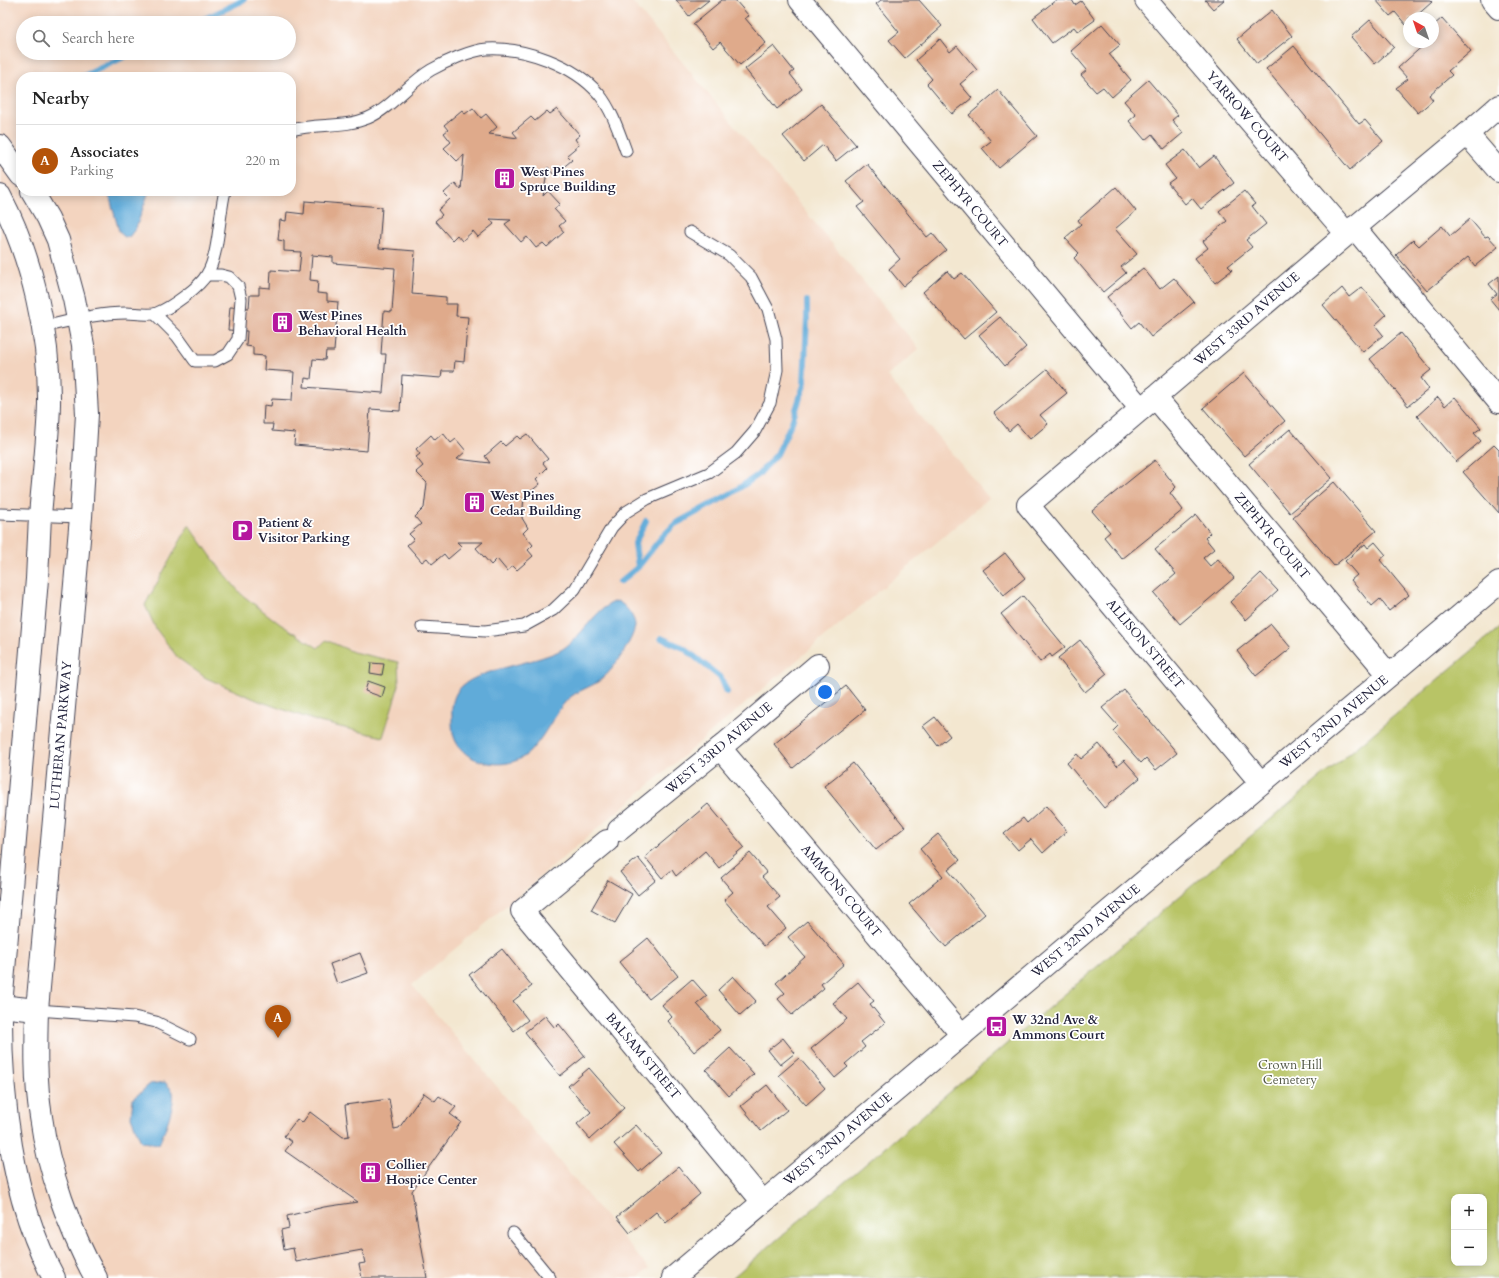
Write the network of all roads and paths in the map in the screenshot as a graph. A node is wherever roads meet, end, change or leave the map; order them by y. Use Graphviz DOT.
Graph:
graph roads {
  1 [pos="800,0"];
  2 [pos="1146,0"];
  3 [pos="1492,0"];
  4 [pos="1499,8"];
  5 [pos="1499,106"];
  6 [pos="296,129"];
  7 [pos="1467,134"];
  8 [pos="0,146"];
  9 [pos="626,151"];
  10 [pos="16,168"];
  11 [pos="1499,171"];
  12 [pos="0,196"];
  13 [pos="35,196"];
  14 [pos="224,196"];
  15 [pos="1350,230"];
  16 [pos="690,232"];
  17 [pos="207,275"];
  18 [pos="155,314"];
  19 [pos="79,319"];
  20 [pos="42,327"];
  21 [pos="1499,402"];
  22 [pos="1148,403"];
  23 [pos="1028,505"];
  24 [pos="0,514"];
  25 [pos="40,516"];
  26 [pos="81,517"];
  27 [pos="1499,583"];
  28 [pos="422,627"];
  29 [pos="818,665"];
  30 [pos="1389,675"];
  31 [pos="720,748"];
  32 [pos="1261,783"];
  33 [pos="522,911"];
  34 [pos="1,1006"];
  35 [pos="37,1010"];
  36 [pos="962,1035"];
  37 [pos="190,1039"];
  38 [pos="763,1202"];
  39 [pos="513,1233"];
  40 [pos="54,1278"];
  41 [pos="96,1278"];
  42 [pos="550,1278"];
  43 [pos="673,1278"];
  1 -- 22 [label="street, ZEPHYR COURT"];
  2 -- 15 [label="street, YARROW COURT"];
  3 -- 4 [label="street"];
  5 -- 7 [label="street, WEST 33RD AVENUE"];
  6 -- 9 [label="lane"];
  7 -- 11 [label="street"];
  7 -- 15 [label="street, WEST 33RD AVENUE"];
  8 -- 10 [label="street"];
  12 -- 20 [label="street"];
  13 -- 19 [label="street, LUTHERAN PARKWAY"];
  14 -- 17 [label="lane"];
  15 -- 21 [label="street, YARROW COURT"];
  15 -- 22 [label="street, WEST 33RD AVENUE"];
  16 -- 28 [label="lane"];
  17 -- 18 [label="lane"];
  17 -- 18 [label="lane"];
  18 -- 19 [label="lane"];
  19 -- 20 [label="lane"];
  19 -- 26 [label="street, LUTHERAN PARKWAY"];
  20 -- 25 [label="street"];
  22 -- 23 [label="street, WEST 33RD AVENUE"];
  22 -- 30 [label="street, ZEPHYR COURT"];
  23 -- 32 [label="street, ALLISON STREET"];
  24 -- 25 [label="lane"];
  25 -- 26 [label="lane"];
  25 -- 34 [label="street"];
  26 -- 35 [label="street, LUTHERAN PARKWAY"];
  27 -- 30 [label="street, WEST 32ND AVENUE"];
  29 -- 31 [label="street, WEST 33RD AVENUE"];
  30 -- 32 [label="street, WEST 32ND AVENUE"];
  31 -- 33 [label="street, WEST 33RD AVENUE"];
  31 -- 36 [label="street, AMMONS COURT"];
  32 -- 36 [label="street, WEST 32ND AVENUE"];
  33 -- 38 [label="street, BALSAM STREET"];
  34 -- 35 [label="street"];
  34 -- 40 [label="street"];
  35 -- 37 [label="lane"];
  35 -- 41 [label="street, LUTHERAN PARKWAY"];
  36 -- 38 [label="street, WEST 32ND AVENUE"];
  38 -- 43 [label="street, WEST 32ND AVENUE"];
  39 -- 42 [label="lane"];
}
